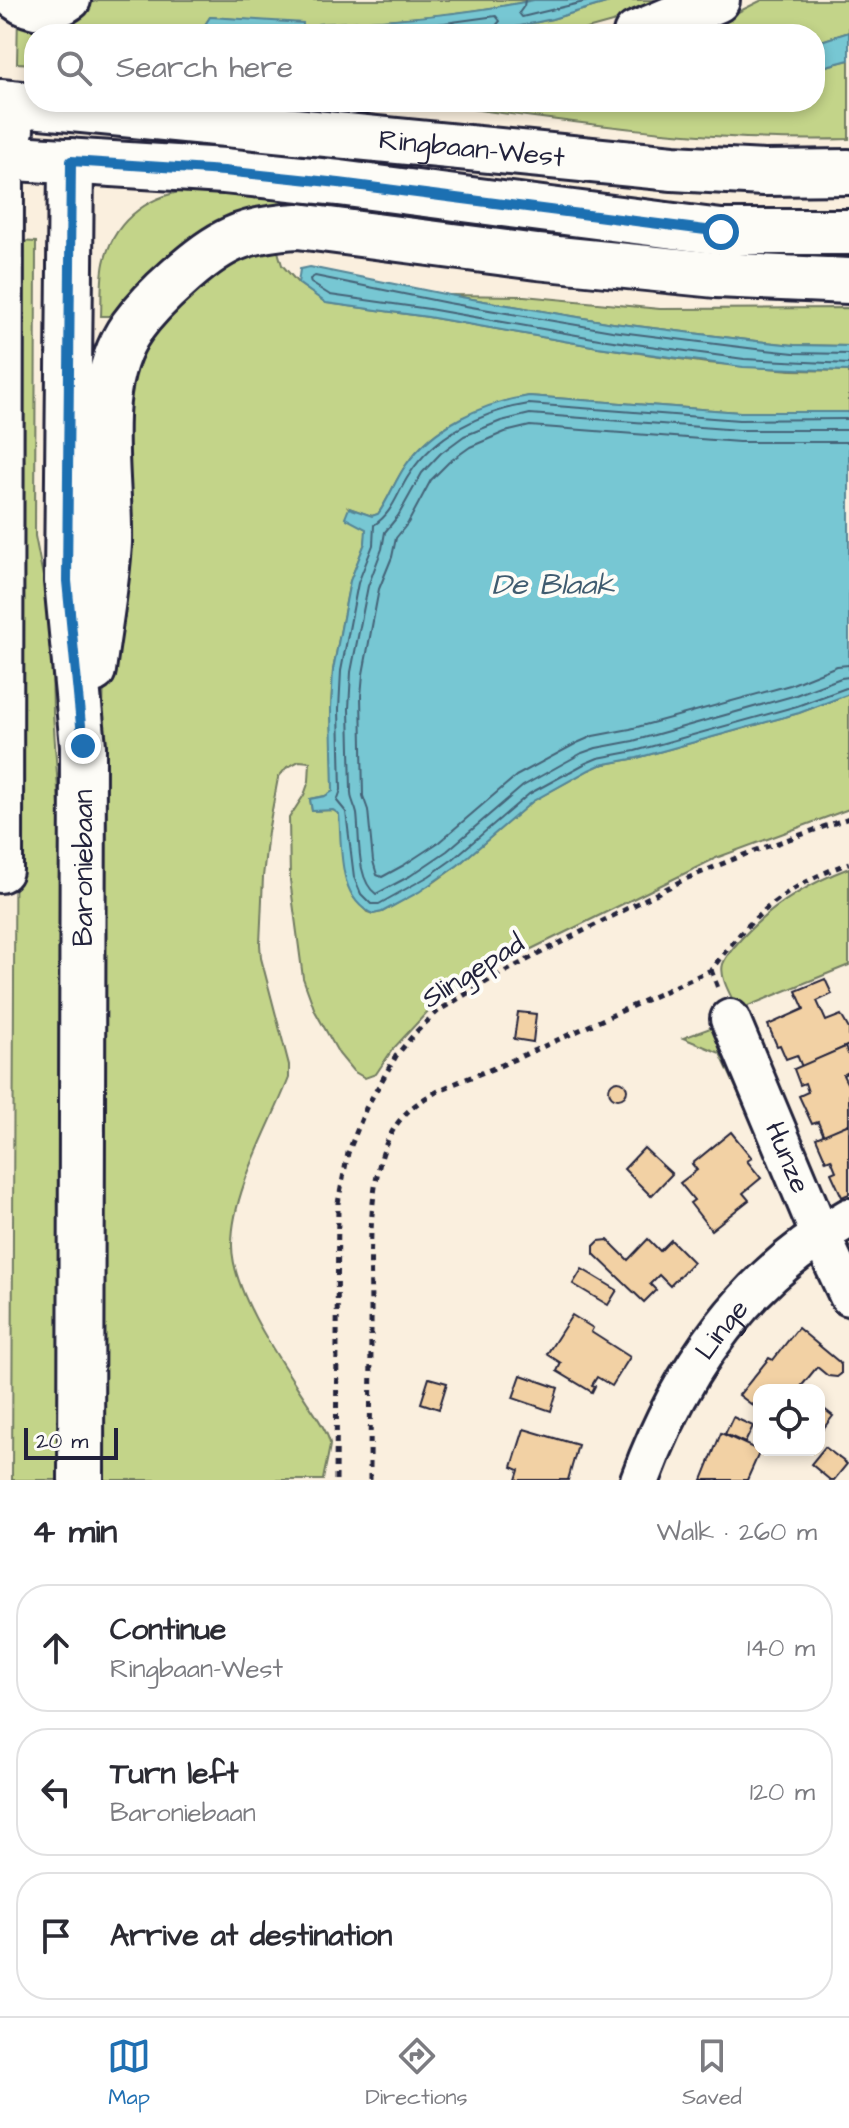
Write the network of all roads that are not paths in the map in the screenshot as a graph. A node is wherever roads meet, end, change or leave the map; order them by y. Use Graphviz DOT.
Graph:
graph roads {
  1 [pos="15,0"];
  2 [pos="71,0"];
  3 [pos="717,0"];
  4 [pos="660,24"];
  5 [pos="19,102"];
  6 [pos="28,112"];
  7 [pos="118,112"];
  8 [pos="0,157"];
  9 [pos="71,161"];
  10 [pos="849,172"];
  11 [pos="849,232"];
  12 [pos="849,281"];
  13 [pos="83,746"];
  14 [pos="0,870"];
  15 [pos="730,1019"];
  16 [pos="835,1226"];
  17 [pos="849,1296"];
  18 [pos="81,1480"];
  19 [pos="640,1480"];
  1 -- 2 [label="street"];
  3 -- 4 [label="main road"];
  5 -- 8 [label="main road"];
  6 -- 9 [label="main road"];
  7 -- 10 [label="main road, Ringbaan-West"];
  8 -- 9 [label="main road, Ringbaan-West"];
  8 -- 14 [label="main road"];
  9 -- 11 [label="main road, Ringbaan-West"];
  9 -- 13 [label="main road, Baroniebaan"];
  12 -- 13 [label="main road"];
  13 -- 18 [label="main road, Baroniebaan"];
  15 -- 16 [label="street, Hunze"];
  16 -- 17 [label="street, Hunze"];
  16 -- 19 [label="street, Linge"];
}
